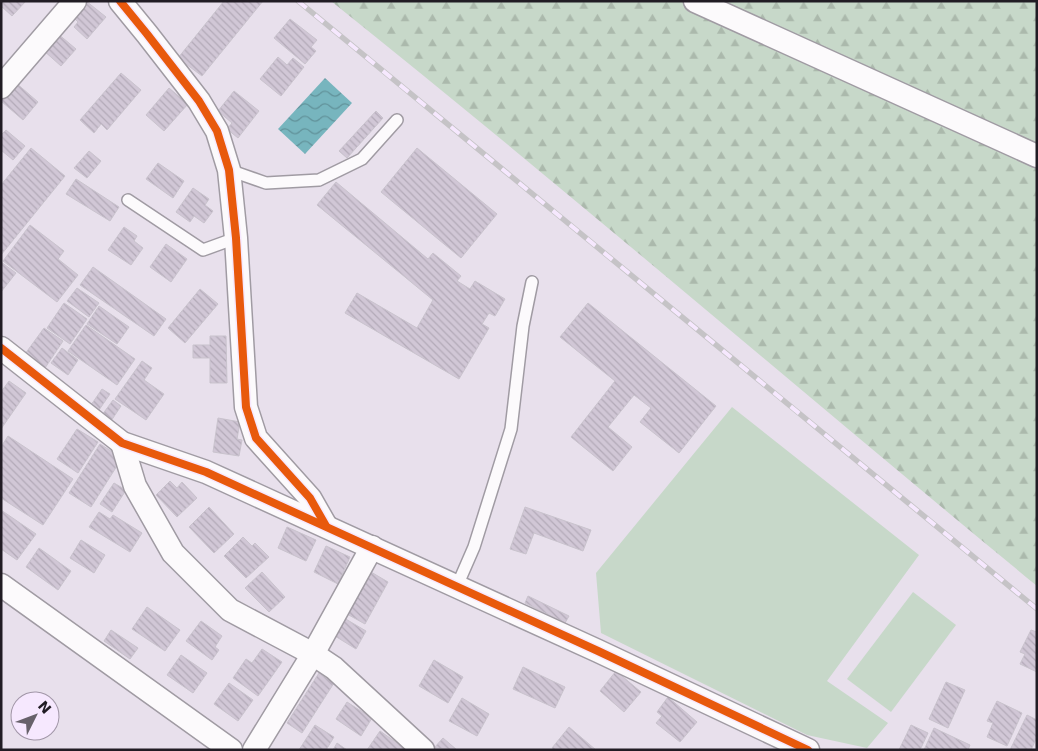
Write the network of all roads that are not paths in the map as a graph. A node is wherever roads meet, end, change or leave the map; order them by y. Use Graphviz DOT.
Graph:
graph roads {
  1 [pos="75,1"];
  2 [pos="120,1"];
  3 [pos="695,1"];
  4 [pos="1,87"];
  5 [pos="397,120"];
  6 [pos="1037,156"];
  7 [pos="229,170"];
  8 [pos="128,200"];
  9 [pos="236,238"];
  10 [pos="532,282"];
  11 [pos="1,348"];
  12 [pos="122,443"];
  13 [pos="326,526"];
  14 [pos="372,547"];
  15 [pos="1,585"];
  16 [pos="457,586"];
  17 [pos="313,654"];
  18 [pos="231,750"];
  19 [pos="254,750"];
  20 [pos="423,750"];
  21 [pos="808,750"];
  1 -- 4 [label="street"];
  2 -- 7 [label="street"];
  3 -- 6 [label="street"];
  5 -- 7 [label="lane"];
  7 -- 9 [label="street"];
  8 -- 9 [label="lane"];
  9 -- 13 [label="street"];
  10 -- 16 [label="lane"];
  11 -- 12 [label="street"];
  12 -- 13 [label="street"];
  12 -- 17 [label="street"];
  13 -- 14 [label="street"];
  14 -- 16 [label="street"];
  14 -- 17 [label="street"];
  15 -- 18 [label="street"];
  16 -- 21 [label="street"];
  17 -- 19 [label="street"];
  17 -- 20 [label="street"];
}
